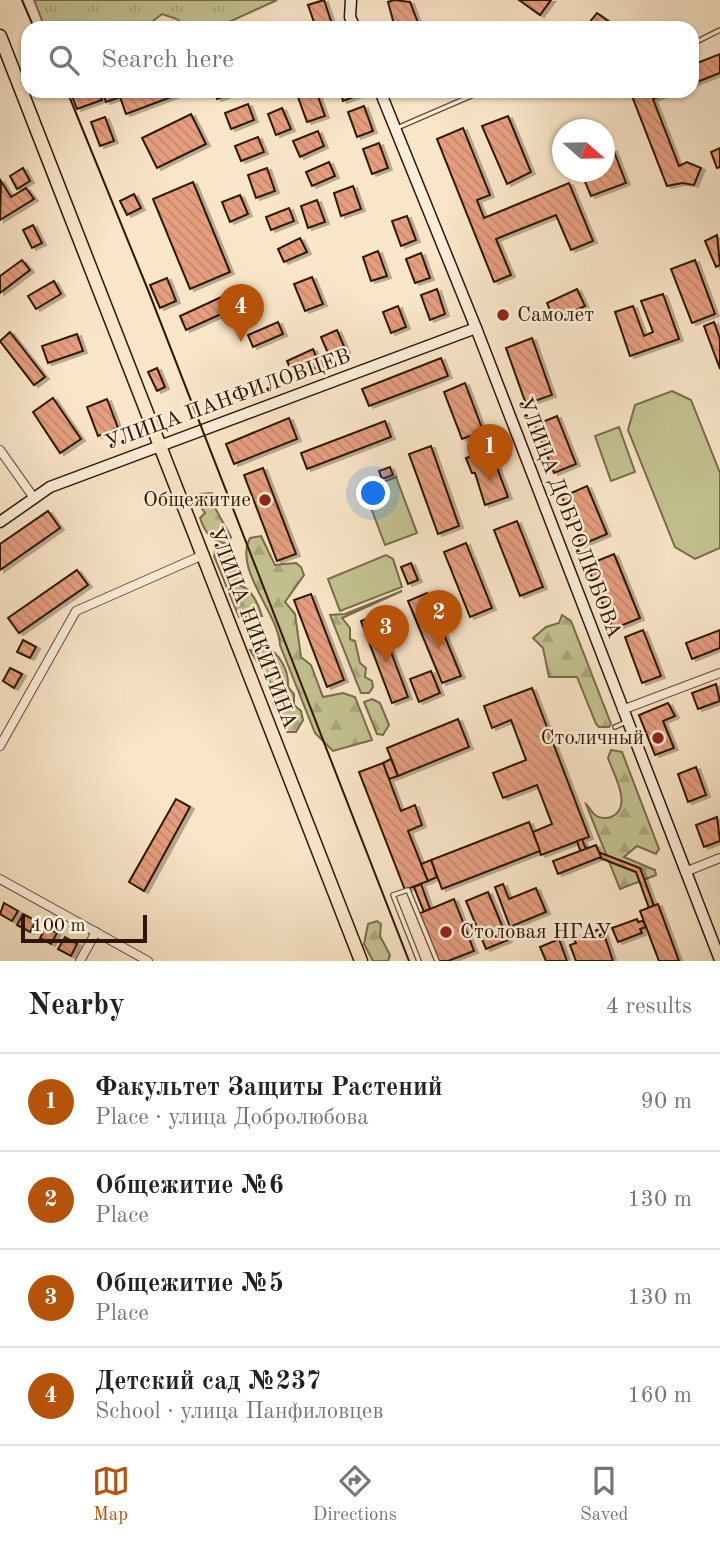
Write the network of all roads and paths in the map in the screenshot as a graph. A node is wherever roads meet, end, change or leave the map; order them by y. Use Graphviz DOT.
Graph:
graph roads {
  1 [pos="351,0"];
  2 [pos="352,21"];
  3 [pos="720,30"];
  4 [pos="0,36"];
  5 [pos="699,40"];
  6 [pos="21,90"];
  7 [pos="24,98"];
  8 [pos="383,98"];
  9 [pos="466,98"];
  10 [pos="395,129"];
  11 [pos="476,328"];
  12 [pos="160,446"];
  13 [pos="0,450"];
  14 [pos="34,498"];
  15 [pos="0,522"];
  16 [pos="203,555"];
  17 [pos="720,673"];
  18 [pos="622,710"];
  19 [pos="626,722"];
  20 [pos="615,727"];
  21 [pos="0,746"];
  22 [pos="720,858"];
  23 [pos="685,872"];
  24 [pos="0,879"];
  25 [pos="96,932"];
  26 [pos="720,960"];
  27 [pos="80,961"];
  28 [pos="148,961"];
  29 [pos="361,961"];
  30 [pos="419,961"];
  31 [pos="437,961"];
  1 -- 2 [label="street"];
  3 -- 5 [label="lane"];
  4 -- 6 [label="main road, УЛИЦА НИКИТИНА"];
  7 -- 12 [label="main road, УЛИЦА НИКИТИНА"];
  8 -- 10 [label="street, УЛИЦА ДОБРОЛЮБОВА"];
  9 -- 10 [label="lane"];
  10 -- 11 [label="street, УЛИЦА ДОБРОЛЮБОВА"];
  11 -- 12 [label="street, УЛИЦА ПАНФИЛОВЦЕВ"];
  11 -- 18 [label="street, УЛИЦА ДОБРОЛЮБОВА"];
  12 -- 14 [label="street, УЛИЦА ПАНФИЛОВЦЕВ"];
  12 -- 16 [label="main road, УЛИЦА НИКИТИНА"];
  13 -- 14 [label="street"];
  14 -- 15 [label="street, УЛИЦА ПАНФИЛОВЦЕВ"];
  16 -- 21 [label="street"];
  16 -- 29 [label="main road, УЛИЦА НИКИТИНА"];
  17 -- 18 [label="street"];
  18 -- 19 [label="street, УЛИЦА ДОБРОЛЮБОВА"];
  19 -- 20 [label="lane"];
  19 -- 23 [label="street, УЛИЦА ДОБРОЛЮБОВА"];
  22 -- 23 [label="street"];
  23 -- 26 [label="street, УЛИЦА ДОБРОЛЮБОВА"];
  24 -- 25 [label="street"];
  25 -- 27 [label="street"];
  25 -- 28 [label="street"];
  30 -- 31 [label="lane"];
}
